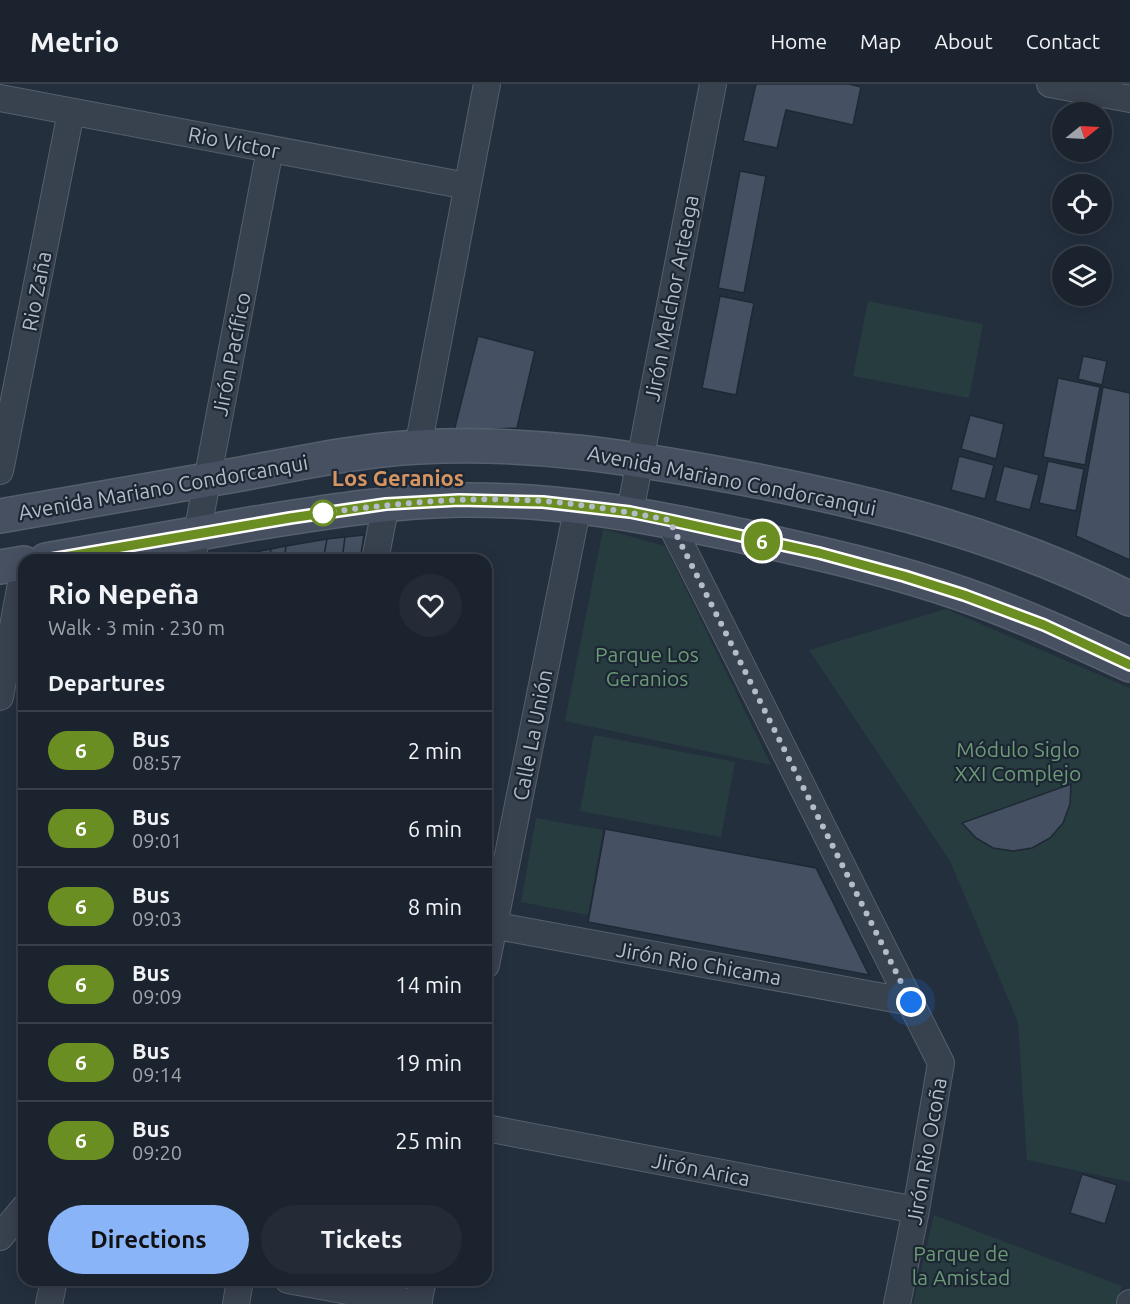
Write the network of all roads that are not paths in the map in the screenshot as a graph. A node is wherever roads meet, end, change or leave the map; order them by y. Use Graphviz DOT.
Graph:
graph roads {
  1 [pos="487,84"];
  2 [pos="713,84"];
  3 [pos="1050,84"];
  4 [pos="0,98"];
  5 [pos="1130,99"];
  6 [pos="71,111"];
  7 [pos="270,148"];
  8 [pos="467,186"];
  9 [pos="7,403"];
  10 [pos="418,447"];
  11 [pos="641,459"];
  12 [pos="0,471"];
  13 [pos="207,480"];
  14 [pos="386,504"];
  15 [pos="578,506"];
  16 [pos="630,512"];
  17 [pos="0,516"];
  18 [pos="669,520"];
  19 [pos="194,546"];
  20 [pos="109,554"];
  21 [pos="376,554"];
  22 [pos="18,566"];
  23 [pos="0,567"];
  24 [pos="18,598"];
  25 [pos="1130,599"];
  26 [pos="1130,665"];
  27 [pos="0,697"];
  28 [pos="492,915"];
  29 [pos="492,925"];
  30 [pos="911,1002"];
  31 [pos="492,1129"];
  32 [pos="916,1210"];
  33 [pos="18,1215"];
  34 [pos="0,1237"];
  35 [pos="53,1286"];
  36 [pos="239,1286"];
  37 [pos="320,1286"];
  38 [pos="422,1286"];
  39 [pos="49,1304"];
  40 [pos="236,1304"];
  41 [pos="418,1304"];
  42 [pos="897,1304"];
  1 -- 8 [label="street"];
  2 -- 11 [label="street, Jirón Melchor Arteaga"];
  3 -- 5 [label="street"];
  4 -- 6 [label="street, Rio Victor"];
  6 -- 7 [label="street, Rio Victor"];
  6 -- 9 [label="street, Rio Zaña"];
  7 -- 8 [label="street, Rio Victor"];
  7 -- 13 [label="street, Jirón Pacífico"];
  8 -- 10 [label="street"];
  9 -- 12 [label="street, Rio Zaña"];
  10 -- 11 [label="main road, Avenida Mariano Condorcanqui"];
  10 -- 13 [label="main road, Avenida Mariano Condorcanqui"];
  11 -- 16 [label="street, Jirón Melchor Arteaga"];
  11 -- 25 [label="main road, Avenida Mariano Condorcanqui"];
  13 -- 17 [label="main road, Avenida Mariano Condorcanqui"];
  13 -- 19 [label="street, Jirón Pacífico"];
  14 -- 15 [label="main road"];
  14 -- 19 [label="main road"];
  14 -- 21 [label="street"];
  15 -- 16 [label="main road"];
  15 -- 28 [label="street, Calle La Unión"];
  16 -- 18 [label="main road"];
  18 -- 26 [label="main road"];
  18 -- 30 [label="street, Jirón Rio Ocoña"];
  19 -- 20 [label="main road"];
  22 -- 23 [label="main road"];
  24 -- 27 [label="street"];
  29 -- 30 [label="street, Jirón Rio Chicama"];
  30 -- 32 [label="street, Jirón Rio Ocoña"];
  31 -- 32 [label="street, Jirón Arica"];
  32 -- 42 [label="street, Jirón Rio Ocoña"];
  33 -- 34 [label="street"];
  35 -- 39 [label="street"];
  36 -- 40 [label="street"];
  37 -- 41 [label="street"];
  38 -- 41 [label="street"];
}
